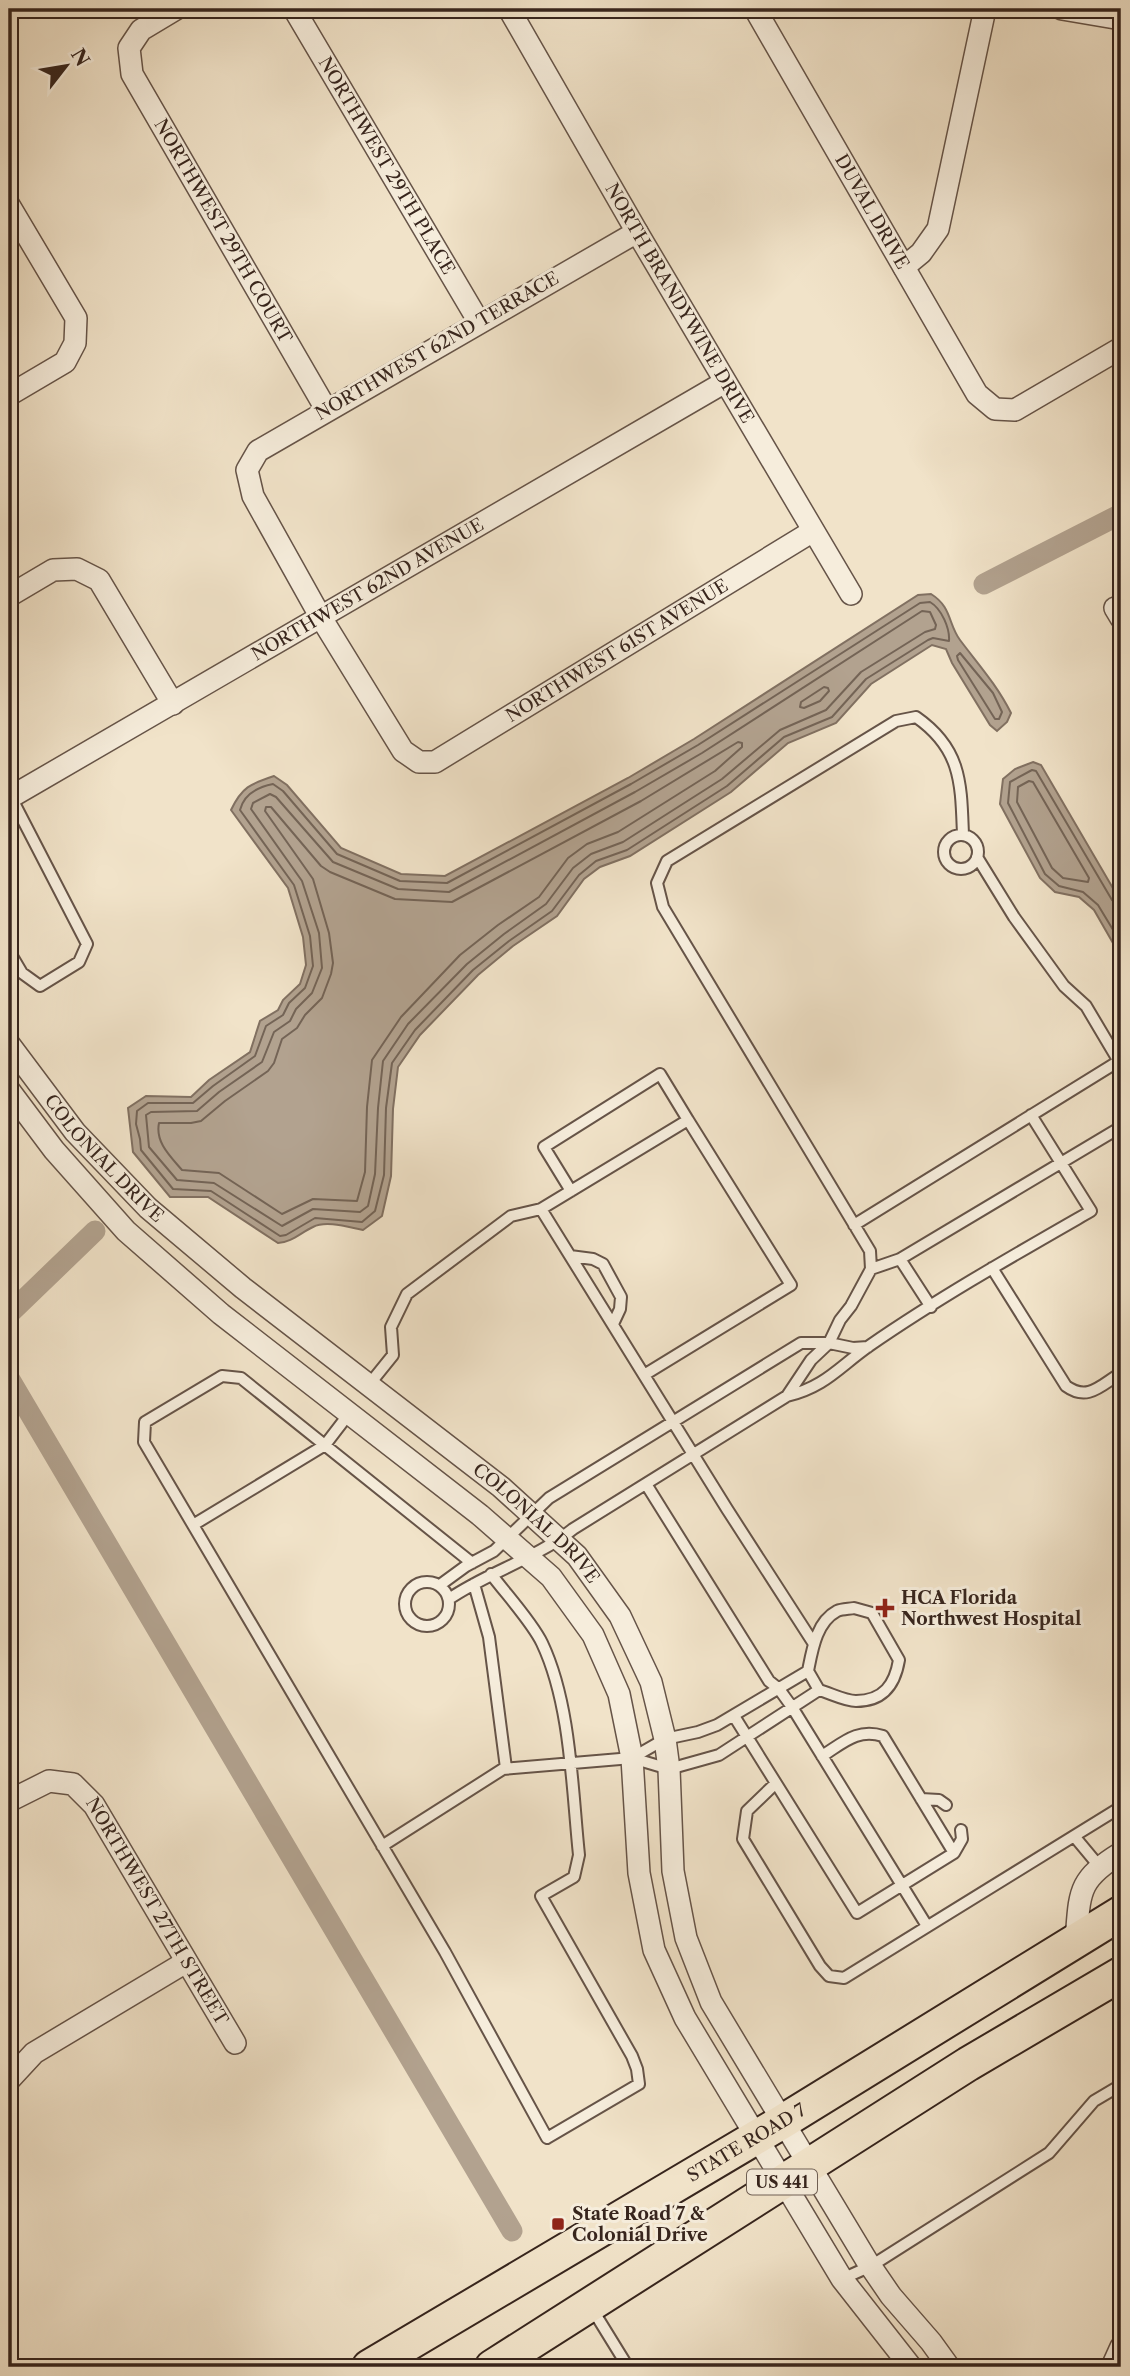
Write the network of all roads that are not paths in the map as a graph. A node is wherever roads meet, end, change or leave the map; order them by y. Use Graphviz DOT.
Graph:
graph roads {
  1 [pos="176,9"];
  2 [pos="294,9"];
  3 [pos="509,9"];
  4 [pos="755,9"];
  5 [pos="985,9"];
  6 [pos="1062,9"];
  7 [pos="1121,19"];
  8 [pos="9,205"];
  9 [pos="637,232"];
  10 [pos="904,267"];
  11 [pos="479,322"];
  12 [pos="1121,348"];
  13 [pos="725,382"];
  14 [pos="9,395"];
  15 [pos="326,409"];
  16 [pos="813,531"];
  17 [pos="851,594"];
  18 [pos="9,596"];
  19 [pos="320,616"];
  20 [pos="173,704"];
  21 [pos="10,797"];
  22 [pos="963,835"];
  23 [pos="977,857"];
  24 [pos="9,951"];
  25 [pos="9,1044"];
  26 [pos="1120,1063"];
  27 [pos="9,1090"];
  28 [pos="1031,1115"];
  29 [pos="688,1120"];
  30 [pos="1121,1127"];
  31 [pos="1061,1163"];
  32 [pos="571,1191"];
  33 [pos="148,1208"];
  34 [pos="541,1209"];
  35 [pos="854,1225"];
  36 [pos="126,1231"];
  37 [pos="570,1256"];
  38 [pos="900,1259"];
  39 [pos="992,1268"];
  40 [pos="871,1269"];
  41 [pos="243,1288"];
  42 [pos="931,1307"];
  43 [pos="221,1314"];
  44 [pos="613,1324"];
  45 [pos="830,1343"];
  46 [pos="868,1347"];
  47 [pos="1121,1373"];
  48 [pos="644,1375"];
  49 [pos="369,1386"];
  50 [pos="787,1396"];
  51 [pos="348,1415"];
  52 [pos="674,1423"];
  53 [pos="325,1446"];
  54 [pos="694,1454"];
  55 [pos="646,1484"];
  56 [pos="531,1515"];
  57 [pos="193,1525"];
  58 [pos="508,1539"];
  59 [pos="559,1540"];
  60 [pos="528,1556"];
  61 [pos="472,1563"];
  62 [pos="491,1574"];
  63 [pos="474,1584"];
  64 [pos="440,1586"];
  65 [pos="449,1599"];
  66 [pos="814,1644"];
  67 [pos="808,1671"];
  68 [pos="779,1689"];
  69 [pos="819,1690"];
  70 [pos="792,1707"];
  71 [pos="734,1716"];
  72 [pos="745,1736"];
  73 [pos="665,1739"];
  74 [pos="822,1756"];
  75 [pos="632,1758"];
  76 [pos="569,1763"];
  77 [pos="506,1768"];
  78 [pos="669,1769"];
  79 [pos="775,1784"];
  80 [pos="921,1799"];
  81 [pos="9,1801"];
  82 [pos="946,1805"];
  83 [pos="1121,1807"];
  84 [pos="961,1830"];
  85 [pos="1074,1836"];
  86 [pos="382,1846"];
  87 [pos="954,1853"];
  88 [pos="1121,1853"];
  89 [pos="1099,1866"];
  90 [pos="902,1885"];
  91 [pos="1121,1913"];
  92 [pos="928,1926"];
  93 [pos="1076,1941"];
  94 [pos="186,1962"];
  95 [pos="1121,1974"];
  96 [pos="1121,1988"];
  97 [pos="1075,2001"];
  98 [pos="235,2043"];
  99 [pos="9,2080"];
  100 [pos="1121,2085"];
  101 [pos="769,2130"];
  102 [pos="797,2172"];
  103 [pos="871,2266"];
  104 [pos="842,2279"];
  105 [pos="590,2306"];
  106 [pos="369,2367"];
  107 [pos="492,2367"];
  108 [pos="628,2367"];
  109 [pos="911,2367"];
  110 [pos="949,2367"];
  1 -- 15 [label="street, NORTHWEST 29TH COURT"];
  2 -- 11 [label="street, NORTHWEST 29TH PLACE"];
  3 -- 9 [label="street, NORTH BRANDYWINE DRIVE"];
  4 -- 10 [label="street, DUVAL DRIVE"];
  5 -- 10 [label="street"];
  6 -- 7 [label="street"];
  8 -- 14 [label="street"];
  9 -- 11 [label="street, NORTHWEST 62ND TERRACE"];
  9 -- 13 [label="street, NORTH BRANDYWINE DRIVE"];
  10 -- 12 [label="street, DUVAL DRIVE"];
  11 -- 15 [label="street, NORTHWEST 62ND TERRACE"];
  13 -- 16 [label="street, NORTH BRANDYWINE DRIVE"];
  13 -- 19 [label="street, NORTHWEST 62ND AVENUE"];
  15 -- 19 [label="street, NORTHWEST 62ND TERRACE"];
  16 -- 17 [label="street, NORTH BRANDYWINE DRIVE"];
  16 -- 19 [label="street, NORTHWEST 61ST AVENUE"];
  18 -- 20 [label="street"];
  19 -- 20 [label="street, NORTHWEST 62ND AVENUE"];
  20 -- 21 [label="street, NORTHWEST 62ND AVENUE"];
  21 -- 24 [label="lane"];
  22 -- 23 [label="lane"];
  22 -- 23 [label="lane"];
  22 -- 35 [label="lane"];
  23 -- 26 [label="lane"];
  25 -- 33 [label="street, COLONIAL DRIVE"];
  26 -- 28 [label="lane"];
  27 -- 36 [label="street, COLONIAL DRIVE"];
  28 -- 31 [label="lane"];
  28 -- 35 [label="lane"];
  29 -- 32 [label="lane"];
  29 -- 32 [label="lane"];
  29 -- 48 [label="lane"];
  30 -- 31 [label="lane"];
  31 -- 38 [label="lane"];
  31 -- 39 [label="lane"];
  32 -- 34 [label="lane"];
  33 -- 36 [label="street"];
  33 -- 41 [label="street, COLONIAL DRIVE"];
  34 -- 37 [label="lane"];
  34 -- 49 [label="lane"];
  35 -- 40 [label="lane"];
  36 -- 43 [label="street, COLONIAL DRIVE"];
  37 -- 44 [label="lane"];
  37 -- 44 [label="lane"];
  38 -- 40 [label="lane"];
  38 -- 42 [label="lane"];
  39 -- 42 [label="lane"];
  39 -- 47 [label="lane"];
  40 -- 45 [label="lane"];
  41 -- 43 [label="street"];
  41 -- 49 [label="street, COLONIAL DRIVE"];
  42 -- 46 [label="lane"];
  43 -- 51 [label="street, COLONIAL DRIVE"];
  44 -- 48 [label="lane"];
  45 -- 46 [label="lane"];
  45 -- 50 [label="lane"];
  45 -- 52 [label="lane"];
  46 -- 50 [label="lane"];
  48 -- 52 [label="lane"];
  49 -- 51 [label="street"];
  49 -- 56 [label="street, COLONIAL DRIVE"];
  50 -- 54 [label="lane"];
  51 -- 53 [label="lane"];
  51 -- 58 [label="street, COLONIAL DRIVE"];
  52 -- 54 [label="lane"];
  52 -- 56 [label="lane"];
  53 -- 57 [label="lane"];
  53 -- 57 [label="lane"];
  53 -- 61 [label="lane"];
  54 -- 55 [label="lane"];
  54 -- 66 [label="lane"];
  55 -- 59 [label="lane"];
  55 -- 68 [label="lane"];
  56 -- 58 [label="lane"];
  56 -- 59 [label="street, COLONIAL DRIVE"];
  57 -- 86 [label="lane"];
  58 -- 60 [label="street, COLONIAL DRIVE"];
  58 -- 61 [label="lane"];
  59 -- 60 [label="lane"];
  59 -- 73 [label="street, COLONIAL DRIVE"];
  60 -- 62 [label="lane"];
  60 -- 75 [label="street, COLONIAL DRIVE"];
  61 -- 64 [label="lane"];
  62 -- 63 [label="lane"];
  62 -- 76 [label="lane"];
  63 -- 65 [label="lane"];
  63 -- 77 [label="lane"];
  64 -- 65 [label="lane"];
  64 -- 65 [label="lane"];
  66 -- 67 [label="lane"];
  66 -- 69 [label="lane"];
  67 -- 68 [label="lane"];
  67 -- 69 [label="lane"];
  68 -- 70 [label="lane"];
  68 -- 71 [label="lane"];
  69 -- 70 [label="lane"];
  70 -- 72 [label="lane"];
  70 -- 74 [label="lane"];
  71 -- 72 [label="lane"];
  71 -- 73 [label="lane"];
  72 -- 78 [label="lane"];
  72 -- 79 [label="lane"];
  73 -- 75 [label="lane"];
  73 -- 78 [label="street, COLONIAL DRIVE"];
  74 -- 80 [label="lane"];
  74 -- 90 [label="lane"];
  75 -- 76 [label="lane"];
  75 -- 78 [label="lane"];
  75 -- 101 [label="street, COLONIAL DRIVE"];
  76 -- 77 [label="lane"];
  76 -- 86 [label="lane"];
  77 -- 86 [label="lane"];
  78 -- 101 [label="street, COLONIAL DRIVE"];
  79 -- 90 [label="lane"];
  79 -- 92 [label="lane"];
  80 -- 82 [label="lane"];
  80 -- 87 [label="lane"];
  81 -- 94 [label="street, NORTHWEST 27TH STREET"];
  83 -- 85 [label="lane"];
  84 -- 87 [label="lane"];
  85 -- 89 [label="lane"];
  85 -- 92 [label="lane"];
  87 -- 90 [label="lane"];
  88 -- 89 [label="street"];
  89 -- 93 [label="street"];
  90 -- 92 [label="lane"];
  91 -- 93 [label="main road, STATE ROAD 7 / US 441"];
  93 -- 101 [label="main road, STATE ROAD 7 / US 441"];
  94 -- 98 [label="street, NORTHWEST 27TH STREET"];
  94 -- 99 [label="street"];
  95 -- 97 [label="main road, US 441"];
  96 -- 97 [label="street"];
  97 -- 102 [label="main road, US 441"];
  100 -- 103 [label="lane"];
  101 -- 102 [label="street, COLONIAL DRIVE"];
  101 -- 102 [label="street, COLONIAL DRIVE"];
  101 -- 106 [label="main road, STATE ROAD 7 / US 441"];
  102 -- 103 [label="street"];
  102 -- 104 [label="street"];
  102 -- 105 [label="main road, US 441"];
  103 -- 104 [label="lane"];
  103 -- 110 [label="street"];
  104 -- 109 [label="street"];
  105 -- 107 [label="main road, US 441"];
  105 -- 108 [label="lane"];
}
